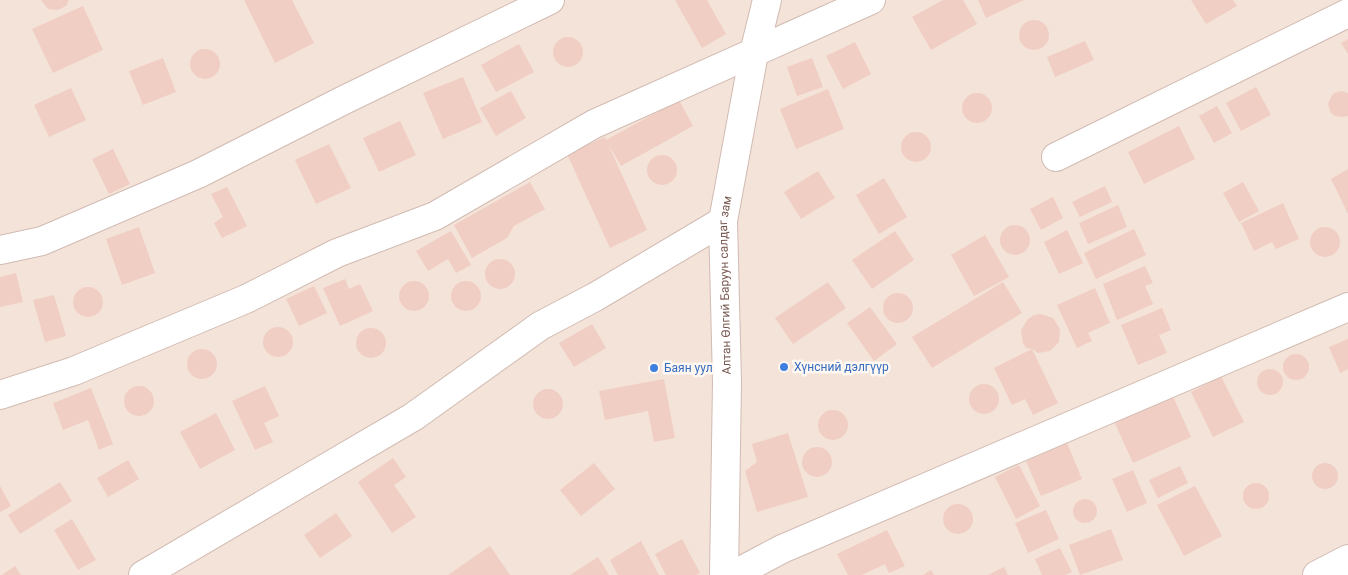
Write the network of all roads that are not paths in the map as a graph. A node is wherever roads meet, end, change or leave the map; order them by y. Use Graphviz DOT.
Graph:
graph roads {
  1 [pos="550,0"];
  2 [pos="767,0"];
  3 [pos="871,0"];
  4 [pos="1348,12"];
  5 [pos="754,53"];
  6 [pos="1056,157"];
  7 [pos="723,221"];
  8 [pos="0,250"];
  9 [pos="1348,306"];
  10 [pos="0,395"];
  11 [pos="1348,559"];
  12 [pos="143,575"];
  13 [pos="724,575"];
  14 [pos="733,575"];
  15 [pos="1317,575"];
  1 -- 8 [label="street"];
  2 -- 5 [label="street, Алтан Өлгий Баруун салдаг зам"];
  3 -- 5 [label="street"];
  4 -- 6 [label="street"];
  5 -- 7 [label="street, Алтан Өлгий Баруун салдаг зам"];
  5 -- 10 [label="street"];
  7 -- 12 [label="street"];
  7 -- 13 [label="street, Алтан Өлгий Баруун салдаг зам"];
  9 -- 14 [label="street"];
  11 -- 15 [label="street"];
}
